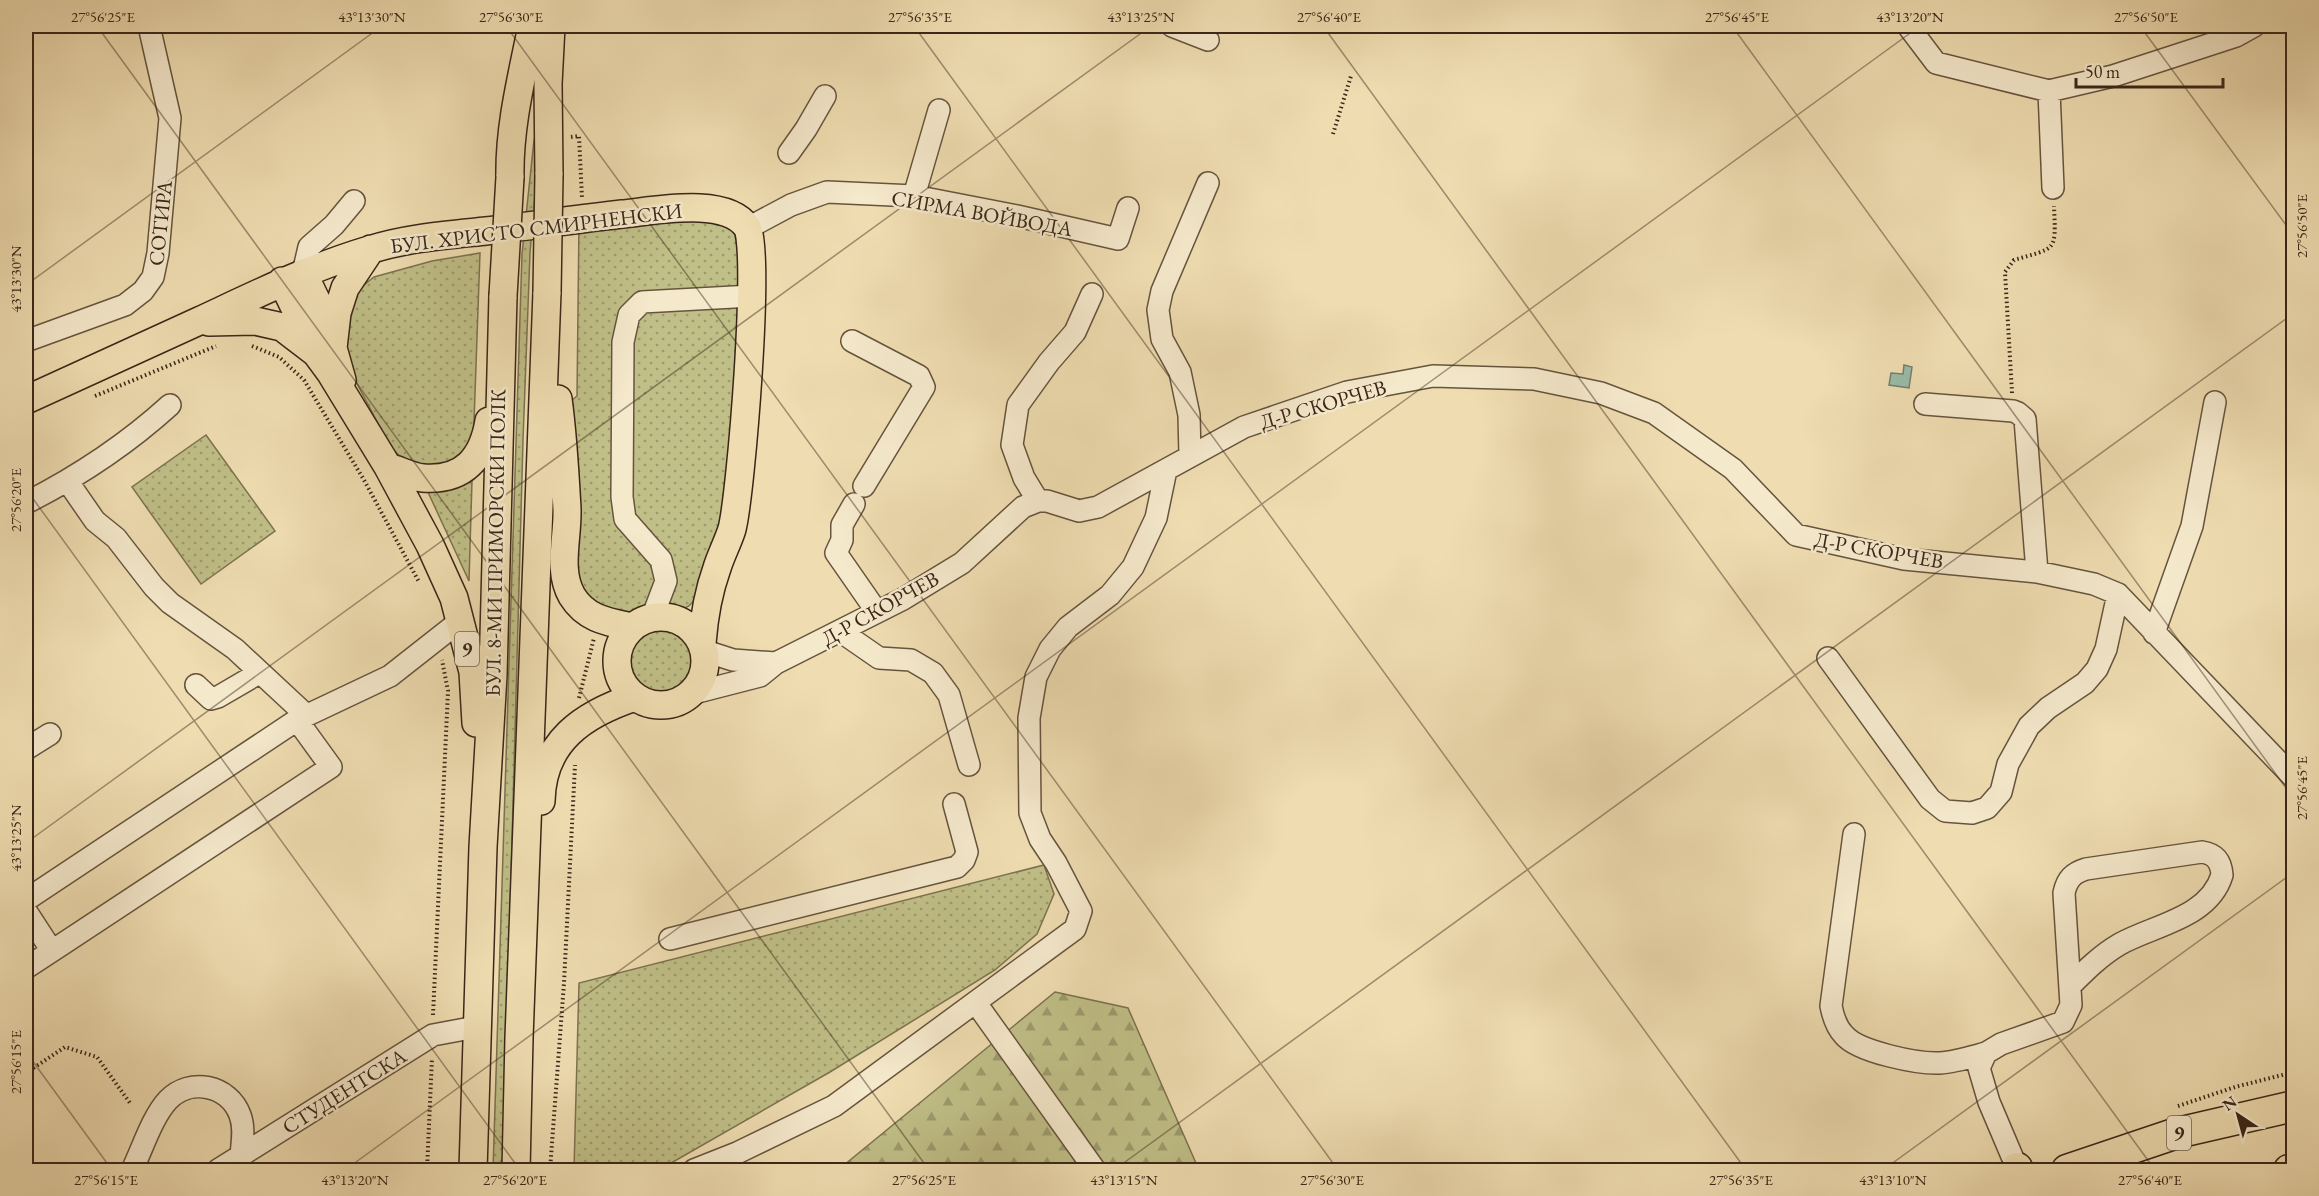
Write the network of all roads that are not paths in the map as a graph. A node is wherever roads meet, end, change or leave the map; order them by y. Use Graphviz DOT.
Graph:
graph roads {
  1 [pos="149,26"];
  2 [pos="532,26"];
  3 [pos="551,26"];
  4 [pos="1172,26"];
  5 [pos="1908,26"];
  6 [pos="2254,26"];
  7 [pos="1208,40"];
  8 [pos="2049,91"];
  9 [pos="825,96"];
  10 [pos="939,110"];
  11 [pos="789,153"];
  12 [pos="1208,183"];
  13 [pos="2053,188"];
  14 [pos="914,196"];
  15 [pos="354,201"];
  16 [pos="1128,208"];
  17 [pos="748,228"];
  18 [pos="371,249"];
  19 [pos="292,277"];
  20 [pos="1092,294"];
  21 [pos="752,296"];
  22 [pos="196,323"];
  23 [pos="547,323"];
  24 [pos="26,341"];
  25 [pos="852,341"];
  26 [pos="325,345"];
  27 [pos="500,358"];
  28 [pos="26,400"];
  29 [pos="2215,402"];
  30 [pos="1925,404"];
  31 [pos="170,405"];
  32 [pos="1190,456"];
  33 [pos="388,467"];
  34 [pos="1166,470"];
  35 [pos="68,482"];
  36 [pos="1038,501"];
  37 [pos="26,502"];
  38 [pos="717,566"];
  39 [pos="2037,572"];
  40 [pos="2118,594"];
  41 [pos="877,612"];
  42 [pos="460,621"];
  43 [pos="650,621"];
  44 [pos="840,631"];
  45 [pos="2154,633"];
  46 [pos="703,647"];
  47 [pos="1827,658"];
  48 [pos="776,663"];
  49 [pos="259,673"];
  50 [pos="196,685"];
  51 [pos="690,694"];
  52 [pos="635,697"];
  53 [pos="302,717"];
  54 [pos="50,734"];
  55 [pos="26,749"];
  56 [pos="969,765"];
  57 [pos="2294,778"];
  58 [pos="954,804"];
  59 [pos="1854,834"];
  60 [pos="483,847"];
  61 [pos="26,900"];
  62 [pos="26,912"];
  63 [pos="32,936"];
  64 [pos="670,939"];
  65 [pos="52,951"];
  66 [pos="26,968"];
  67 [pos="2070,986"];
  68 [pos="976,1003"];
  69 [pos="476,1027"];
  70 [pos="519,1038"];
  71 [pos="1986,1053"];
  72 [pos="2294,1106"];
  73 [pos="241,1156"];
  74 [pos="2017,1169"];
  75 [pos="132,1170"];
  76 [pos="218,1170"];
  77 [pos="473,1170"];
  78 [pos="516,1170"];
  79 [pos="694,1170"];
  80 [pos="1095,1170"];
  81 [pos="2067,1170"];
  1 -- 24 [label="street, СОТИРА"];
  2 -- 27 [label="main road, БУЛ. 8-МИ ПРИМОРСКИ ПОЛК, bridge"];
  3 -- 23 [label="main road, БУЛ. 8-МИ ПРИМОРСКИ ПОЛК, bridge"];
  4 -- 7 [label="street"];
  5 -- 8 [label="street"];
  6 -- 8 [label="street"];
  8 -- 13 [label="street"];
  9 -- 11 [label="street"];
  10 -- 14 [label="street"];
  12 -- 32 [label="street"];
  14 -- 16 [label="street, СИРМА ВОЙВОДА"];
  14 -- 17 [label="street, СИРМА ВОЙВОДА"];
  15 -- 19 [label="street"];
  17 -- 18 [label="main road, БУЛ. ХРИСТО СМИРНЕНСКИ / 9"];
  17 -- 21 [label="main road"];
  18 -- 19 [label="main road, БУЛ. ХРИСТО СМИРНЕНСКИ / 9"];
  18 -- 26 [label="main road"];
  19 -- 22 [label="main road, БУЛ. ХРИСТО СМИРНЕНСКИ / 9"];
  19 -- 26 [label="main road"];
  20 -- 36 [label="street"];
  21 -- 38 [label="main road"];
  21 -- 43 [label="street"];
  22 -- 26 [label="main road, 9"];
  22 -- 28 [label="main road, БУЛ. ХРИСТО СМИРНЕНСКИ / 9"];
  23 -- 43 [label="main road"];
  23 -- 70 [label="main road, БУЛ. 8-МИ ПРИМОРСКИ ПОЛК"];
  25 -- 41 [label="street"];
  26 -- 33 [label="main road, 9"];
  27 -- 33 [label="main road"];
  27 -- 60 [label="main road, БУЛ. 8-МИ ПРИМОРСКИ ПОЛК"];
  29 -- 45 [label="street"];
  30 -- 39 [label="street"];
  31 -- 35 [label="street"];
  32 -- 34 [label="street, Д-Р СКОРЧЕВ"];
  32 -- 39 [label="street, Д-Р СКОРЧЕВ"];
  33 -- 42 [label="main road, 9"];
  34 -- 36 [label="street, Д-Р СКОРЧЕВ"];
  34 -- 68 [label="street"];
  35 -- 37 [label="street"];
  35 -- 49 [label="street"];
  36 -- 41 [label="street, Д-Р СКОРЧЕВ"];
  38 -- 43 [label="main road"];
  38 -- 46 [label="main road"];
  39 -- 40 [label="street, Д-Р СКОРЧЕВ"];
  40 -- 45 [label="street, Д-Р СКОРЧЕВ"];
  40 -- 47 [label="street"];
  41 -- 44 [label="street, Д-Р СКОРЧЕВ"];
  42 -- 53 [label="street"];
  42 -- 60 [label="main road, 9"];
  43 -- 46 [label="main road"];
  43 -- 52 [label="main road"];
  44 -- 48 [label="street, Д-Р СКОРЧЕВ"];
  44 -- 56 [label="street"];
  45 -- 57 [label="street, Д-Р СКОРЧЕВ"];
  46 -- 48 [label="street"];
  46 -- 51 [label="main road"];
  48 -- 51 [label="street, Д-Р СКОРЧЕВ"];
  49 -- 50 [label="street"];
  49 -- 53 [label="street"];
  51 -- 52 [label="main road"];
  52 -- 70 [label="main road"];
  53 -- 61 [label="street"];
  53 -- 65 [label="street"];
  54 -- 55 [label="street"];
  58 -- 64 [label="street"];
  59 -- 71 [label="street"];
  60 -- 69 [label="main road, БУЛ. 8-МИ ПРИМОРСКИ ПОЛК / 9"];
  62 -- 63 [label="street"];
  63 -- 65 [label="street"];
  65 -- 66 [label="street"];
  67 -- 67 [label="street"];
  67 -- 71 [label="street"];
  68 -- 79 [label="street"];
  68 -- 80 [label="street"];
  69 -- 73 [label="street, СТУДЕНТСКА"];
  69 -- 77 [label="main road, БУЛ. 8-МИ ПРИМОРСКИ ПОЛК / 9"];
  70 -- 78 [label="main road, БУЛ. 8-МИ ПРИМОРСКИ ПОЛК"];
  71 -- 74 [label="street"];
  72 -- 81 [label="highway, 9"];
  73 -- 75 [label="street"];
  73 -- 76 [label="street, СТУДЕНТСКА"];
}
